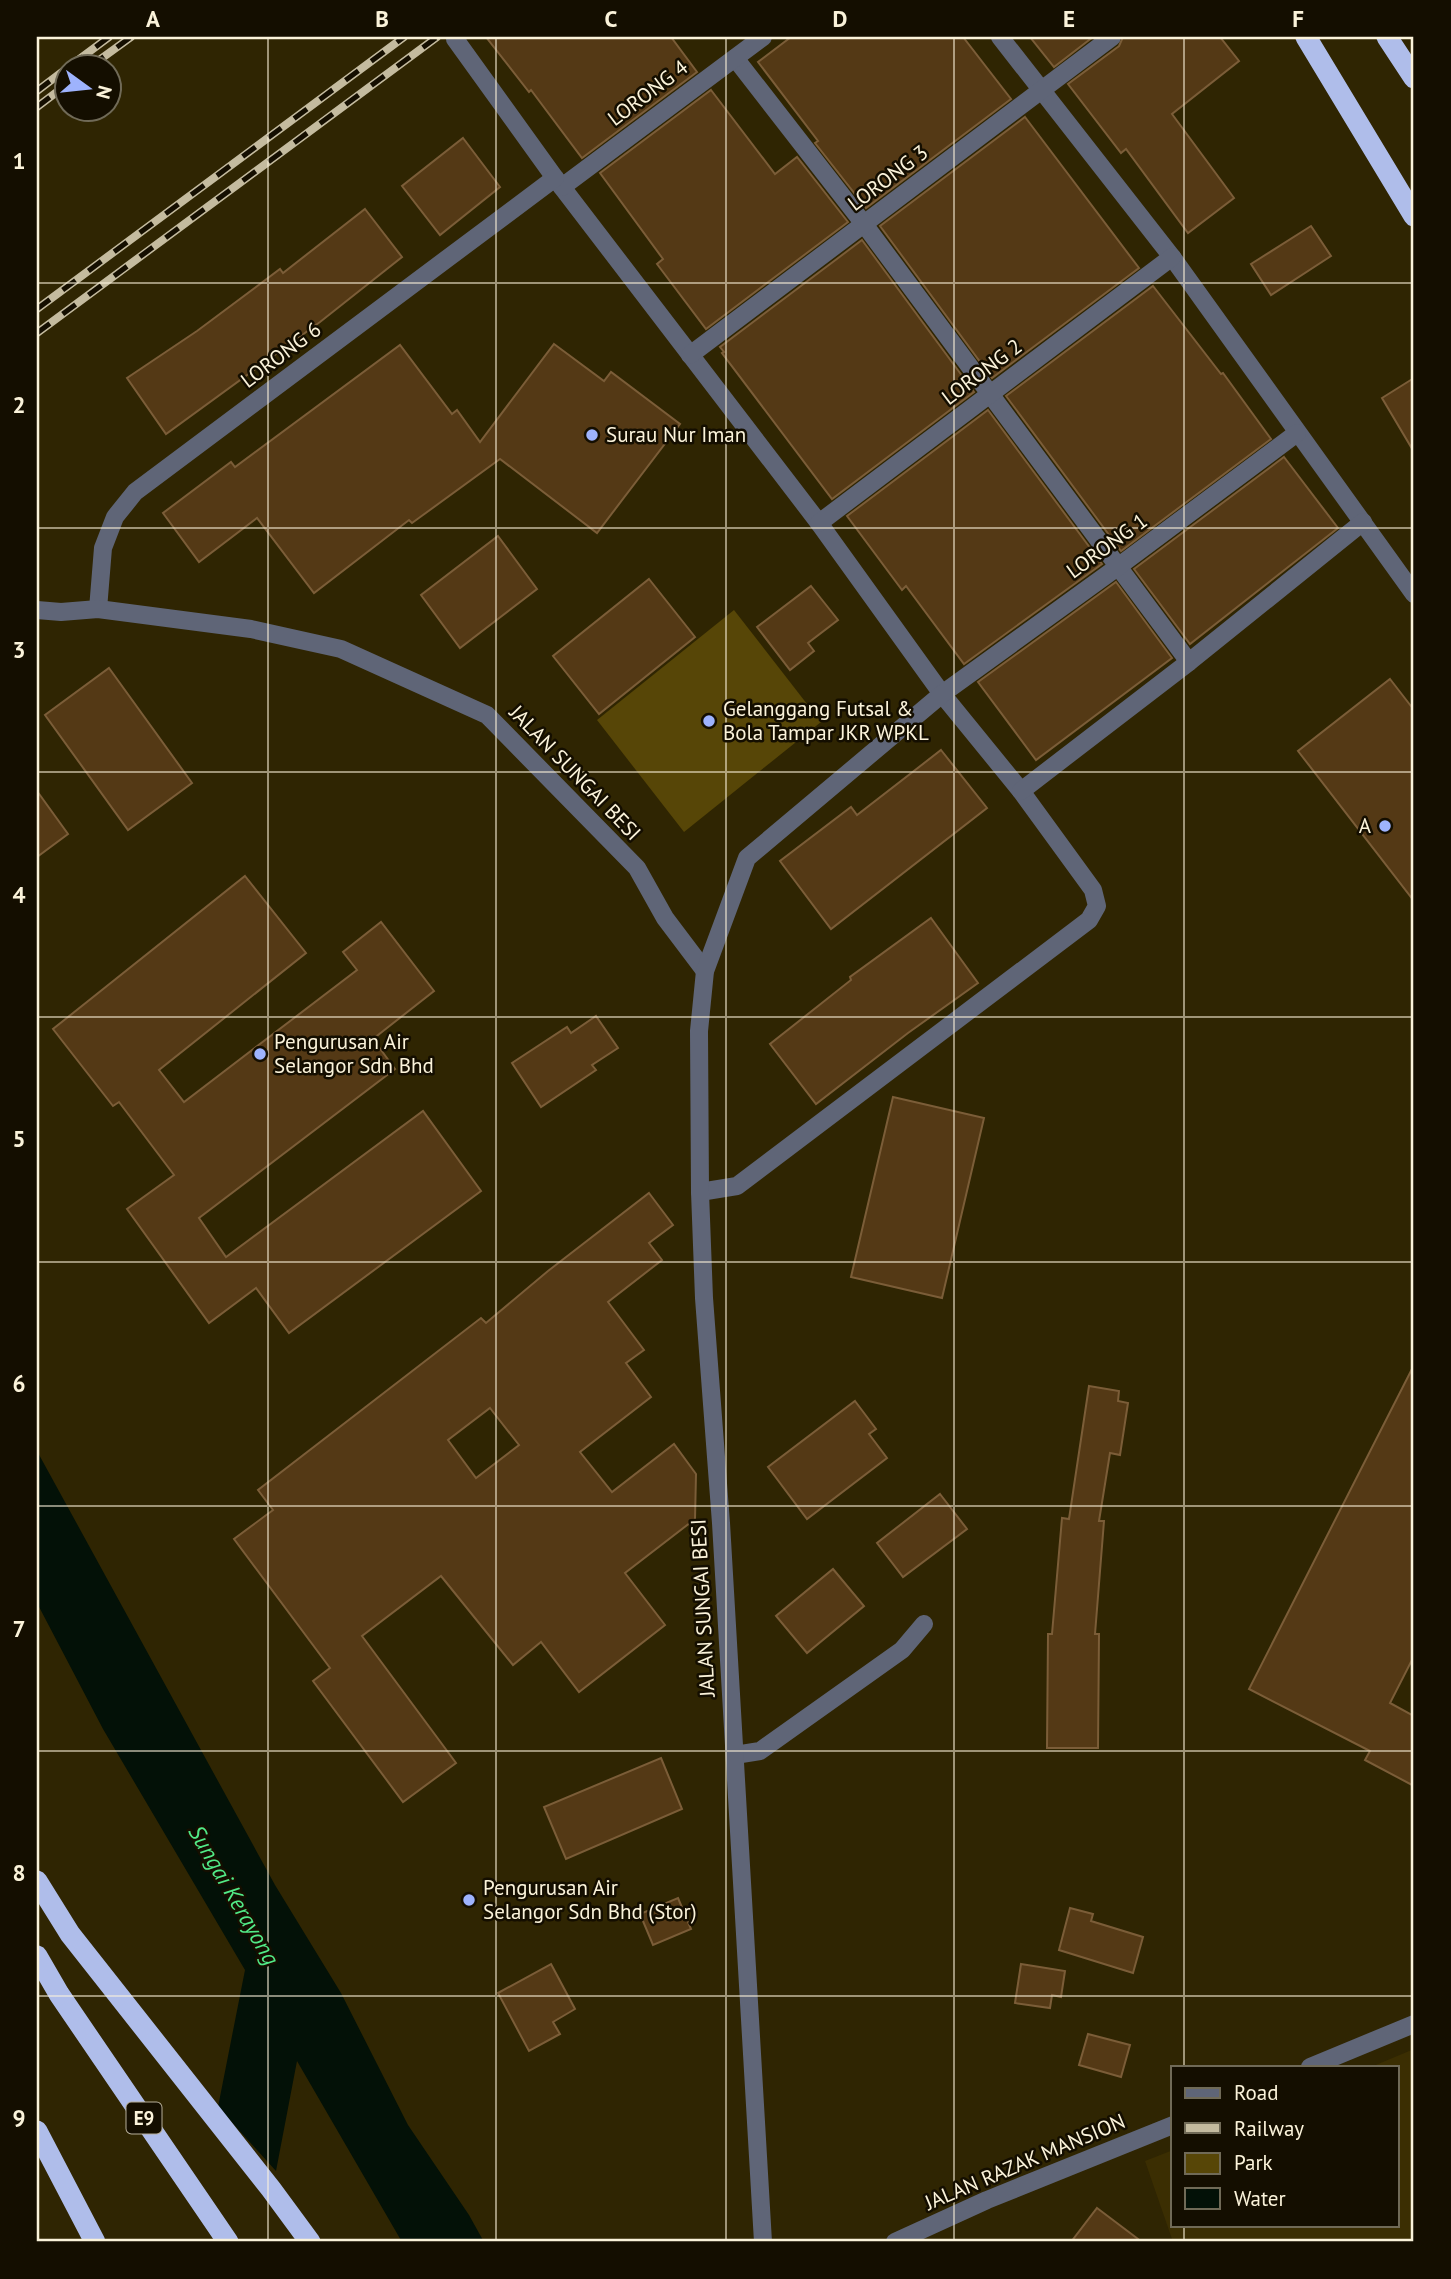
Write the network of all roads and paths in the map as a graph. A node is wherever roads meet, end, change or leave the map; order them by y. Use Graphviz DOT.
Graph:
graph roads {
  1 [pos="763,37"];
  2 [pos="1000,37"];
  3 [pos="1112,37"];
  4 [pos="1306,37"];
  5 [pos="1387,37"];
  6 [pos="457,38"];
  7 [pos="735,58"];
  8 [pos="1414,78"];
  9 [pos="1042,91"];
  10 [pos="559,182"];
  11 [pos="1414,216"];
  12 [pos="864,224"];
  13 [pos="1172,257"];
  14 [pos="691,355"];
  15 [pos="991,394"];
  16 [pos="1297,433"];
  17 [pos="1363,522"];
  18 [pos="819,523"];
  19 [pos="1119,566"];
  20 [pos="1414,594"];
  21 [pos="98,609"];
  22 [pos="37,610"];
  23 [pos="1189,662"];
  24 [pos="942,694"];
  25 [pos="1021,790"];
  26 [pos="705,971"];
  27 [pos="700,1192"];
  28 [pos="924,1625"];
  29 [pos="735,1755"];
  30 [pos="37,1881"];
  31 [pos="37,1956"];
  32 [pos="1414,2024"];
  33 [pos="1312,2066"];
  34 [pos="1171,2126"];
  35 [pos="37,2131"];
  36 [pos="95,2242"];
  37 [pos="228,2242"];
  38 [pos="310,2242"];
  39 [pos="763,2242"];
  40 [pos="895,2242"];
  1 -- 7 [label="street, LORONG 4"];
  2 -- 9 [label="street"];
  3 -- 9 [label="street, LORONG 3"];
  4 -- 11 [label="highway"];
  5 -- 8 [label="highway"];
  6 -- 10 [label="street"];
  7 -- 10 [label="street, LORONG 4"];
  7 -- 12 [label="street"];
  9 -- 12 [label="street, LORONG 3"];
  9 -- 13 [label="street"];
  10 -- 14 [label="street"];
  10 -- 21 [label="street, LORONG 6"];
  12 -- 14 [label="street, LORONG 3"];
  12 -- 15 [label="street"];
  13 -- 15 [label="street, LORONG 2"];
  13 -- 16 [label="street"];
  14 -- 18 [label="street"];
  15 -- 18 [label="street, LORONG 2"];
  15 -- 19 [label="street"];
  16 -- 17 [label="street"];
  16 -- 19 [label="street, LORONG 1"];
  17 -- 20 [label="street"];
  17 -- 23 [label="street"];
  18 -- 24 [label="street"];
  19 -- 23 [label="street"];
  19 -- 24 [label="street, LORONG 1"];
  21 -- 22 [label="street, JALAN SUNGAI BESI"];
  21 -- 26 [label="street, JALAN SUNGAI BESI"];
  23 -- 25 [label="street"];
  24 -- 25 [label="street"];
  24 -- 26 [label="street, JALAN SUNGAI BESI"];
  25 -- 27 [label="street"];
  26 -- 27 [label="street, JALAN SUNGAI BESI"];
  27 -- 29 [label="street, JALAN SUNGAI BESI"];
  28 -- 29 [label="street"];
  29 -- 39 [label="street, JALAN SUNGAI BESI"];
  30 -- 38 [label="highway"];
  31 -- 37 [label="highway, E9"];
  32 -- 33 [label="street"];
  34 -- 40 [label="street, JALAN RAZAK MANSION"];
  35 -- 36 [label="highway"];
}
